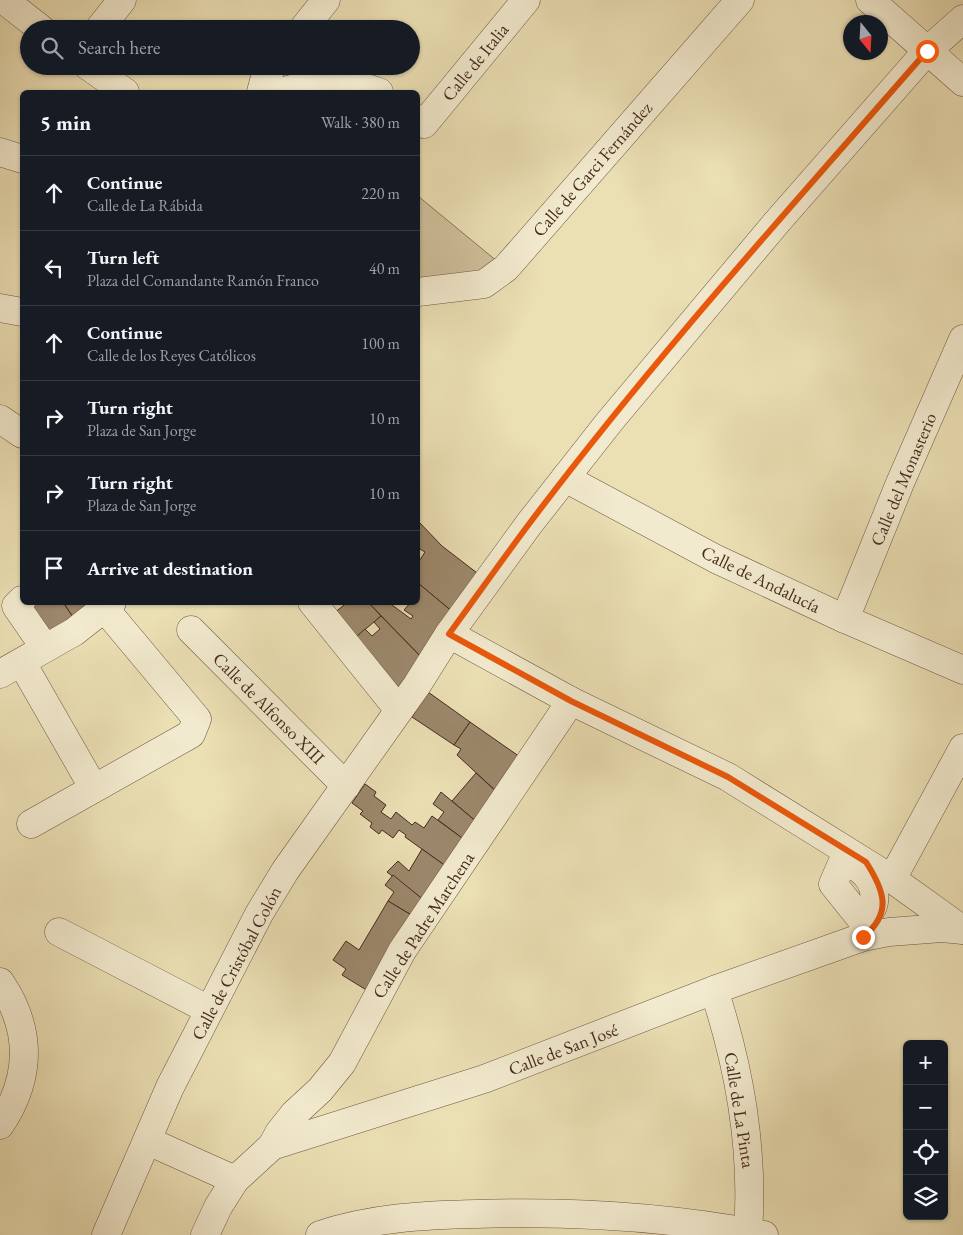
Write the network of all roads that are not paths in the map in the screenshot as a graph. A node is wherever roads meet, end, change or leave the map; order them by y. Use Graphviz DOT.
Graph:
graph roads {
  1 [pos="4,0"];
  2 [pos="122,0"];
  3 [pos="326,0"];
  4 [pos="526,0"];
  5 [pos="740,0"];
  6 [pos="870,0"];
  7 [pos="963,19"];
  8 [pos="29,20"];
  9 [pos="106,20"];
  10 [pos="310,20"];
  11 [pos="922,56"];
  12 [pos="101,75"];
  13 [pos="266,75"];
  14 [pos="963,82"];
  15 [pos="122,90"];
  16 [pos="262,90"];
  17 [pos="286,90"];
  18 [pos="372,90"];
  19 [pos="963,99"];
  20 [pos="421,122"];
  21 [pos="0,152"];
  22 [pos="20,159"];
  23 [pos="420,292"];
  24 [pos="0,308"];
  25 [pos="20,312"];
  26 [pos="963,339"];
  27 [pos="0,419"];
  28 [pos="20,433"];
  29 [pos="565,478"];
  30 [pos="20,602"];
  31 [pos="314,605"];
  32 [pos="109,606"];
  33 [pos="845,619"];
  34 [pos="191,630"];
  35 [pos="449,634"];
  36 [pos="46,648"];
  37 [pos="11,668"];
  38 [pos="963,670"];
  39 [pos="571,701"];
  40 [pos="398,709"];
  41 [pos="963,748"];
  42 [pos="346,786"];
  43 [pos="94,787"];
  44 [pos="31,824"];
  45 [pos="866,862"];
  46 [pos="892,879"];
  47 [pos="862,928"];
  48 [pos="963,930"];
  49 [pos="59,932"];
  50 [pos="0,982"];
  51 [pos="714,990"];
  52 [pos="209,1010"];
  53 [pos="0,1125"];
  54 [pos="148,1141"];
  55 [pos="272,1146"];
  56 [pos="235,1180"];
  57 [pos="700,1231"];
  58 [pos="756,1233"];
  59 [pos="106,1235"];
  60 [pos="205,1235"];
  61 [pos="320,1235"];
  1 -- 8 [label="street"];
  2 -- 9 [label="street"];
  3 -- 10 [label="street"];
  4 -- 20 [label="street, Calle de Italia"];
  5 -- 23 [label="street, Calle de Garci Fernández"];
  6 -- 11 [label="street"];
  7 -- 11 [label="street, Calle de Cristóbal Colón"];
  11 -- 14 [label="street"];
  11 -- 19 [label="street"];
  11 -- 29 [label="street, Calle de Cristóbal Colón"];
  12 -- 15 [label="street"];
  13 -- 16 [label="street"];
  17 -- 18 [label="street"];
  21 -- 22 [label="street"];
  24 -- 25 [label="street"];
  26 -- 33 [label="street, Calle del Monasterio"];
  27 -- 28 [label="street"];
  29 -- 33 [label="street, Calle de Andalucía"];
  29 -- 35 [label="street, Calle de Cristóbal Colón"];
  30 -- 36 [label="street"];
  31 -- 40 [label="street"];
  32 -- 36 [label="street"];
  32 -- 43 [label="street"];
  33 -- 38 [label="street, Calle de Andalucía"];
  34 -- 42 [label="street, Calle de Alfonso XIII"];
  35 -- 39 [label="street"];
  35 -- 40 [label="street, Calle de Cristóbal Colón"];
  36 -- 37 [label="street"];
  37 -- 43 [label="street"];
  39 -- 45 [label="street"];
  39 -- 55 [label="street, Calle de Padre Marchena"];
  40 -- 42 [label="street, Calle de Cristóbal Colón"];
  41 -- 46 [label="street"];
  42 -- 52 [label="street, Calle de Cristóbal Colón"];
  43 -- 44 [label="street"];
  45 -- 46 [label="street"];
  45 -- 47 [label="street"];
  46 -- 48 [label="street"];
  47 -- 48 [label="street, Calle de San José"];
  47 -- 51 [label="street, Calle de San José"];
  49 -- 52 [label="street"];
  50 -- 53 [label="street"];
  51 -- 55 [label="street, Calle de San José"];
  51 -- 58 [label="street, Calle de La Pinta"];
  52 -- 54 [label="street, Calle de Cristóbal Colón"];
  54 -- 56 [label="street"];
  54 -- 59 [label="street, Calle de Cristóbal Colón"];
  55 -- 56 [label="street, Calle de San José"];
  56 -- 60 [label="street, Calle de San José"];
  57 -- 58 [label="street"];
  57 -- 61 [label="street"];
}
